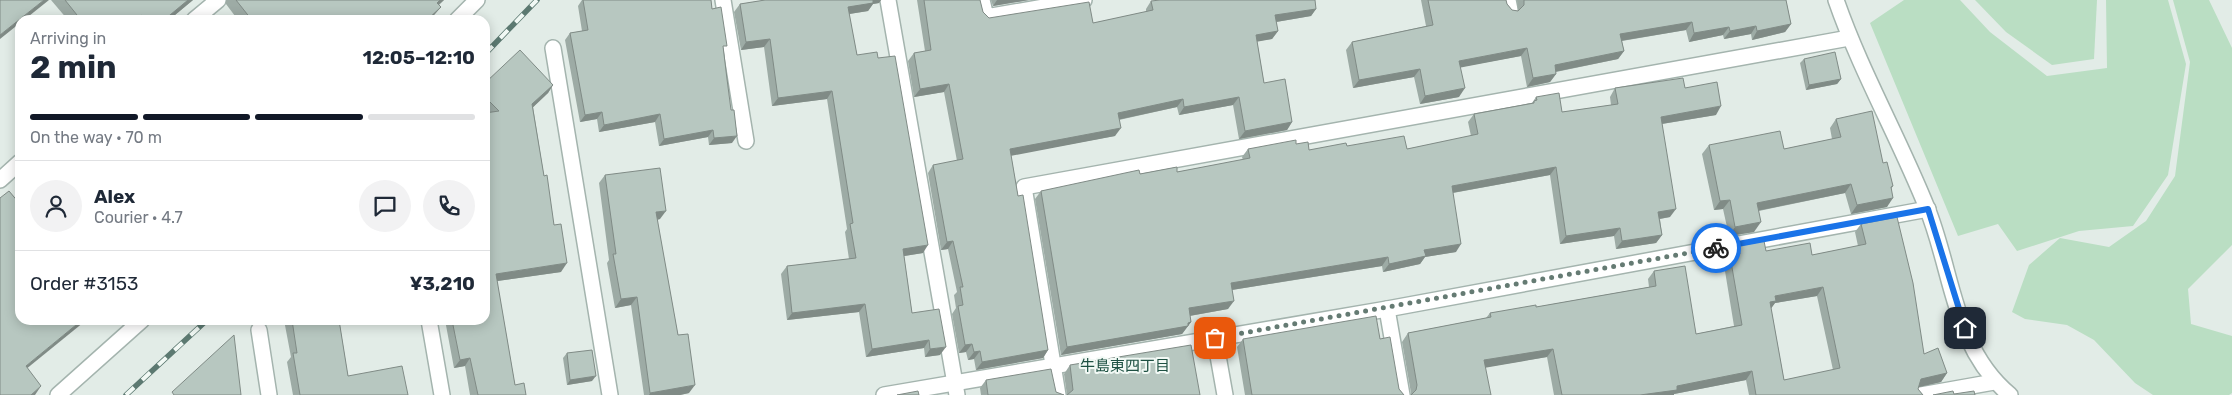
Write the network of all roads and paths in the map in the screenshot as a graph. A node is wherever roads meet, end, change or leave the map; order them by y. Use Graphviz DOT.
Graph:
graph roads {
  1 [pos="218,0"];
  2 [pos="477,0"];
  3 [pos="723,0"];
  4 [pos="888,0"];
  5 [pos="982,0"];
  6 [pos="1084,0"];
  7 [pos="1836,0"];
  8 [pos="200,15"];
  9 [pos="462,15"];
  10 [pos="1849,38"];
  11 [pos="554,48"];
  12 [pos="746,141"];
  13 [pos="15,166"];
  14 [pos="0,180"];
  15 [pos="1928,209"];
  16 [pos="1387,309"];
  17 [pos="136,325"];
  18 [pos="430,325"];
  19 [pos="259,330"];
  20 [pos="1215,338"];
  21 [pos="1053,366"];
  22 [pos="1994,382"];
  23 [pos="956,390"];
  24 [pos="58,395"];
  25 [pos="269,395"];
  26 [pos="442,395"];
  27 [pos="610,395"];
  28 [pos="884,395"];
  29 [pos="1058,395"];
  30 [pos="1224,395"];
  31 [pos="1402,395"];
  32 [pos="1921,395"];
  33 [pos="2010,395"];
  1 -- 8 [label="street"];
  2 -- 9 [label="street"];
  3 -- 12 [label="street"];
  4 -- 23 [label="street"];
  5 -- 6 [label="street"];
  7 -- 10 [label="street"];
  10 -- 15 [label="street"];
  10 -- 21 [label="street"];
  11 -- 27 [label="street"];
  13 -- 14 [label="street"];
  15 -- 16 [label="street"];
  15 -- 22 [label="street"];
  16 -- 20 [label="street"];
  16 -- 31 [label="street"];
  17 -- 24 [label="street"];
  18 -- 26 [label="street"];
  19 -- 25 [label="street"];
  20 -- 21 [label="street"];
  20 -- 30 [label="street"];
  21 -- 23 [label="street"];
  21 -- 29 [label="street"];
  22 -- 32 [label="street"];
  22 -- 33 [label="street"];
  23 -- 28 [label="street"];
}
